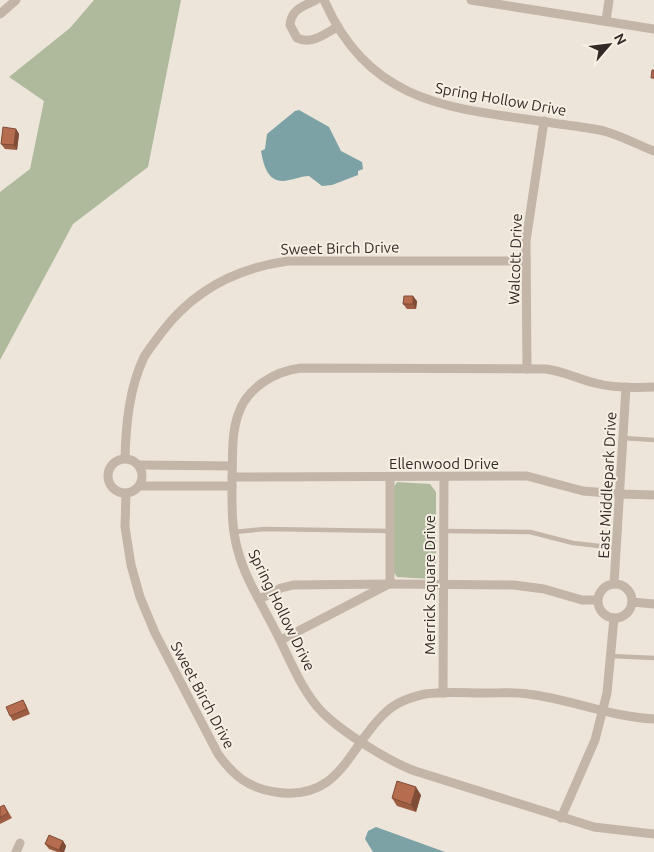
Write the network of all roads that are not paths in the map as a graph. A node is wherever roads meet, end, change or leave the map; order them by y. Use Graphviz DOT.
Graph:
graph roads {
  1 [pos="16,0"];
  2 [pos="316,0"];
  3 [pos="324,0"];
  4 [pos="471,0"];
  5 [pos="609,0"];
  6 [pos="0,14"];
  7 [pos="606,21"];
  8 [pos="337,27"];
  9 [pos="654,29"];
  10 [pos="544,121"];
  11 [pos="654,151"];
  12 [pos="526,261"];
  13 [pos="527,369"];
  14 [pos="626,387"];
  15 [pos="654,387"];
  16 [pos="624,438"];
  17 [pos="654,440"];
  18 [pos="125,458"];
  19 [pos="140,466"];
  20 [pos="232,466"];
  21 [pos="390,477"];
  22 [pos="444,477"];
  23 [pos="232,481"];
  24 [pos="139,486"];
  25 [pos="126,494"];
  26 [pos="620,494"];
  27 [pos="654,495"];
  28 [pos="390,531"];
  29 [pos="444,531"];
  30 [pos="234,532"];
  31 [pos="617,548"];
  32 [pos="390,584"];
  33 [pos="614,584"];
  34 [pos="443,585"];
  35 [pos="260,599"];
  36 [pos="597,600"];
  37 [pos="632,602"];
  38 [pos="654,604"];
  39 [pos="614,618"];
  40 [pos="281,640"];
  41 [pos="611,656"];
  42 [pos="654,658"];
  43 [pos="442,693"];
  44 [pos="602,711"];
  45 [pos="654,719"];
  46 [pos="362,742"];
  47 [pos="561,818"];
  48 [pos="654,834"];
  49 [pos="20,843"];
  50 [pos="16,852"];
  1 -- 6 [label="street"];
  2 -- 8 [label="street"];
  3 -- 8 [label="street, Spring Hollow Drive"];
  4 -- 7 [label="street"];
  5 -- 7 [label="street"];
  7 -- 9 [label="street"];
  8 -- 10 [label="street, Spring Hollow Drive"];
  10 -- 11 [label="street, Spring Hollow Drive"];
  10 -- 12 [label="street, Walcott Drive"];
  12 -- 13 [label="street, Walcott Drive"];
  12 -- 18 [label="street, Sweet Birch Drive"];
  13 -- 14 [label="street, Spring Hollow Drive"];
  13 -- 20 [label="street, Spring Hollow Drive"];
  14 -- 15 [label="street, Spring Hollow Drive"];
  14 -- 16 [label="street, East Middlepark Drive"];
  16 -- 17 [label="lane"];
  16 -- 26 [label="street, East Middlepark Drive"];
  18 -- 19 [label="street"];
  18 -- 25 [label="street"];
  19 -- 20 [label="street"];
  19 -- 24 [label="street"];
  20 -- 23 [label="street, Spring Hollow Drive"];
  21 -- 22 [label="street, Ellenwood Drive"];
  21 -- 23 [label="street, Ellenwood Drive"];
  21 -- 28 [label="street"];
  22 -- 26 [label="street, Ellenwood Drive"];
  22 -- 29 [label="street, Merrick Square Drive"];
  23 -- 24 [label="street, Ellenwood Drive"];
  23 -- 30 [label="street, Spring Hollow Drive"];
  24 -- 25 [label="street"];
  25 -- 46 [label="street, Sweet Birch Drive"];
  26 -- 27 [label="street, Ellenwood Drive"];
  26 -- 31 [label="street, East Middlepark Drive"];
  28 -- 30 [label="lane"];
  28 -- 32 [label="street"];
  29 -- 31 [label="lane"];
  29 -- 34 [label="street, Merrick Square Drive"];
  30 -- 35 [label="street, Spring Hollow Drive"];
  31 -- 33 [label="street, East Middlepark Drive"];
  32 -- 34 [label="street"];
  32 -- 35 [label="street"];
  32 -- 40 [label="street"];
  33 -- 36 [label="street"];
  33 -- 37 [label="street"];
  34 -- 36 [label="street"];
  34 -- 43 [label="street, Merrick Square Drive"];
  35 -- 40 [label="street, Spring Hollow Drive"];
  36 -- 39 [label="street"];
  37 -- 38 [label="street"];
  37 -- 39 [label="street"];
  39 -- 41 [label="street"];
  40 -- 46 [label="street, Spring Hollow Drive"];
  41 -- 42 [label="lane"];
  41 -- 44 [label="street"];
  43 -- 44 [label="street, Sweet Birch Drive"];
  43 -- 46 [label="street, Sweet Birch Drive"];
  44 -- 45 [label="street, Sweet Birch Drive"];
  44 -- 47 [label="street"];
  46 -- 47 [label="street, Spring Hollow Drive"];
  47 -- 48 [label="street, Spring Hollow Drive"];
  49 -- 50 [label="street"];
}
